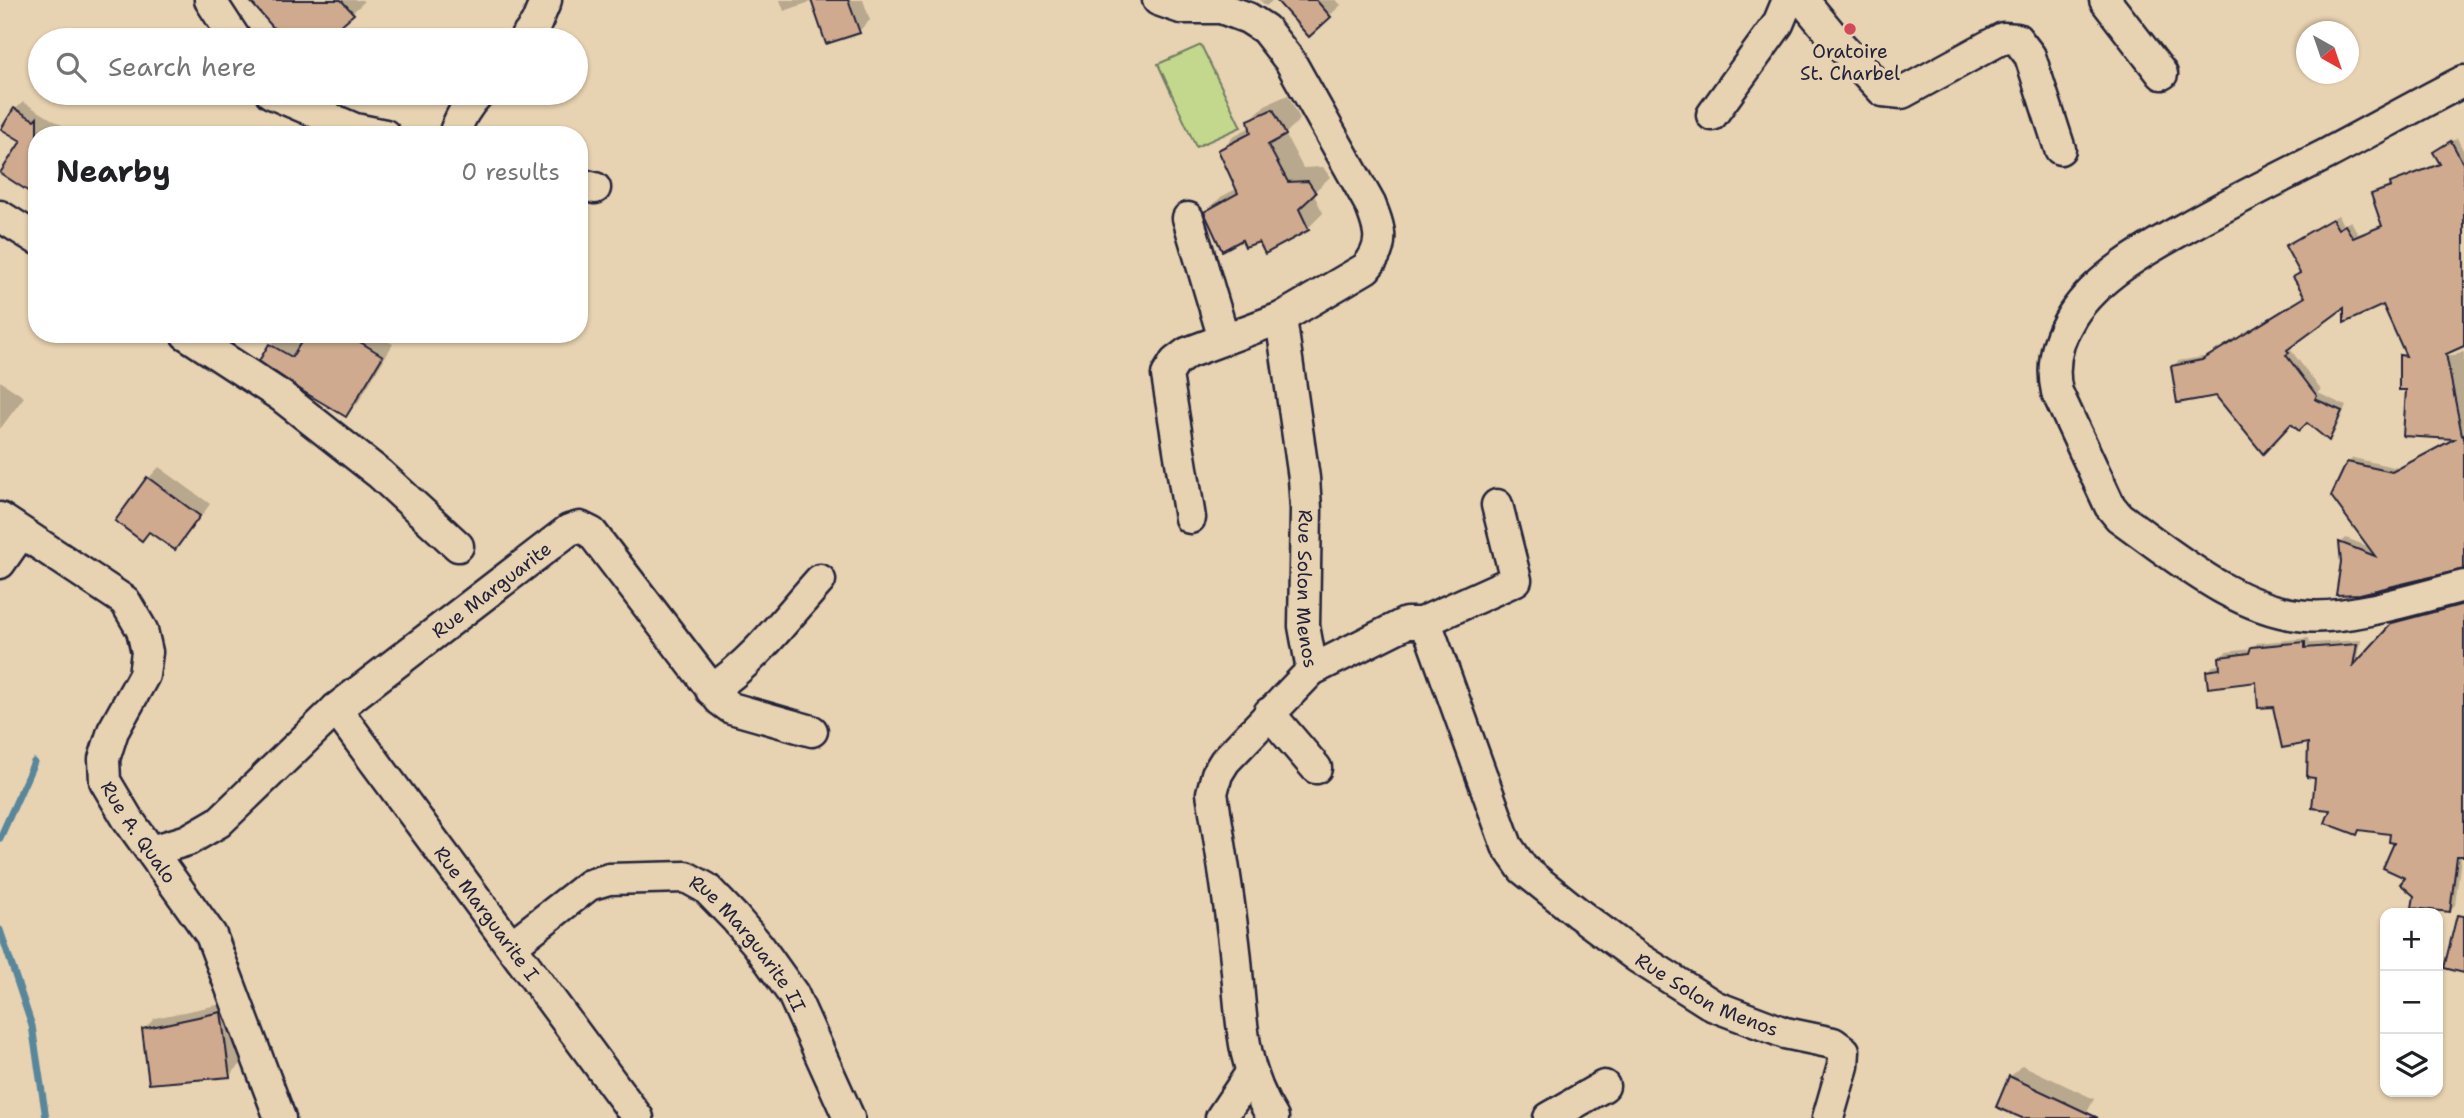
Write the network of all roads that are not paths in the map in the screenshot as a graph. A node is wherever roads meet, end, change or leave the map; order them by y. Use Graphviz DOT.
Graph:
graph roads {
  1 [pos="210,0"];
  2 [pos="546,0"];
  3 [pos="1158,0"];
  4 [pos="1788,0"];
  5 [pos="1803,0"];
  6 [pos="2105,0"];
  7 [pos="228,28"];
  8 [pos="533,28"];
  9 [pos="2162,74"];
  10 [pos="2464,81"];
  11 [pos="299,105"];
  12 [pos="468,105"];
  13 [pos="1712,115"];
  14 [pos="348,126"];
  15 [pos="456,126"];
  16 [pos="2060,149"];
  17 [pos="0,216"];
  18 [pos="1188,218"];
  19 [pos="28,233"];
  20 [pos="1280,318"];
  21 [pos="1224,340"];
  22 [pos="200,343"];
  23 [pos="1497,505"];
  24 [pos="1190,518"];
  25 [pos="11,526"];
  26 [pos="458,546"];
  27 [pos="0,563"];
  28 [pos="820,580"];
  29 [pos="2464,586"];
  30 [pos="1420,623"];
  31 [pos="1312,670"];
  32 [pos="711,690"];
  33 [pos="336,709"];
  34 [pos="1269,713"];
  35 [pos="812,731"];
  36 [pos="1316,768"];
  37 [pos="152,851"];
  38 [pos="511,946"];
  39 [pos="1251,1073"];
  40 [pos="1604,1086"];
  41 [pos="280,1118"];
  42 [pos="638,1118"];
  43 [pos="849,1118"];
  44 [pos="1221,1118"];
  45 [pos="1273,1118"];
  46 [pos="1549,1118"];
  47 [pos="1828,1118"];
  1 -- 7 [label="street"];
  2 -- 8 [label="street"];
  3 -- 20 [label="street"];
  4 -- 13 [label="street"];
  5 -- 16 [label="street"];
  6 -- 9 [label="street"];
  10 -- 29 [label="street"];
  11 -- 14 [label="street"];
  12 -- 15 [label="street"];
  17 -- 19 [label="street"];
  18 -- 21 [label="street"];
  20 -- 21 [label="street"];
  20 -- 31 [label="street, Rue Solon Menos"];
  21 -- 24 [label="street"];
  22 -- 26 [label="street"];
  23 -- 30 [label="street"];
  25 -- 27 [label="street"];
  25 -- 37 [label="street, Rue A. Qualo"];
  28 -- 32 [label="street"];
  30 -- 31 [label="street, Rue Solon Menos"];
  30 -- 47 [label="street, Rue Solon Menos"];
  31 -- 34 [label="street"];
  32 -- 33 [label="street, Rue Marguarite"];
  32 -- 35 [label="street, Rue Marguarite"];
  33 -- 37 [label="street, Rue Marguarite"];
  33 -- 38 [label="street, Rue Marguarite I"];
  34 -- 36 [label="street"];
  34 -- 39 [label="street"];
  37 -- 41 [label="street, Rue A. Qualo"];
  38 -- 42 [label="street, Rue Marguarite I"];
  38 -- 43 [label="street, Rue Marguarite II"];
  39 -- 44 [label="street"];
  39 -- 45 [label="street"];
  40 -- 46 [label="street"];
}
